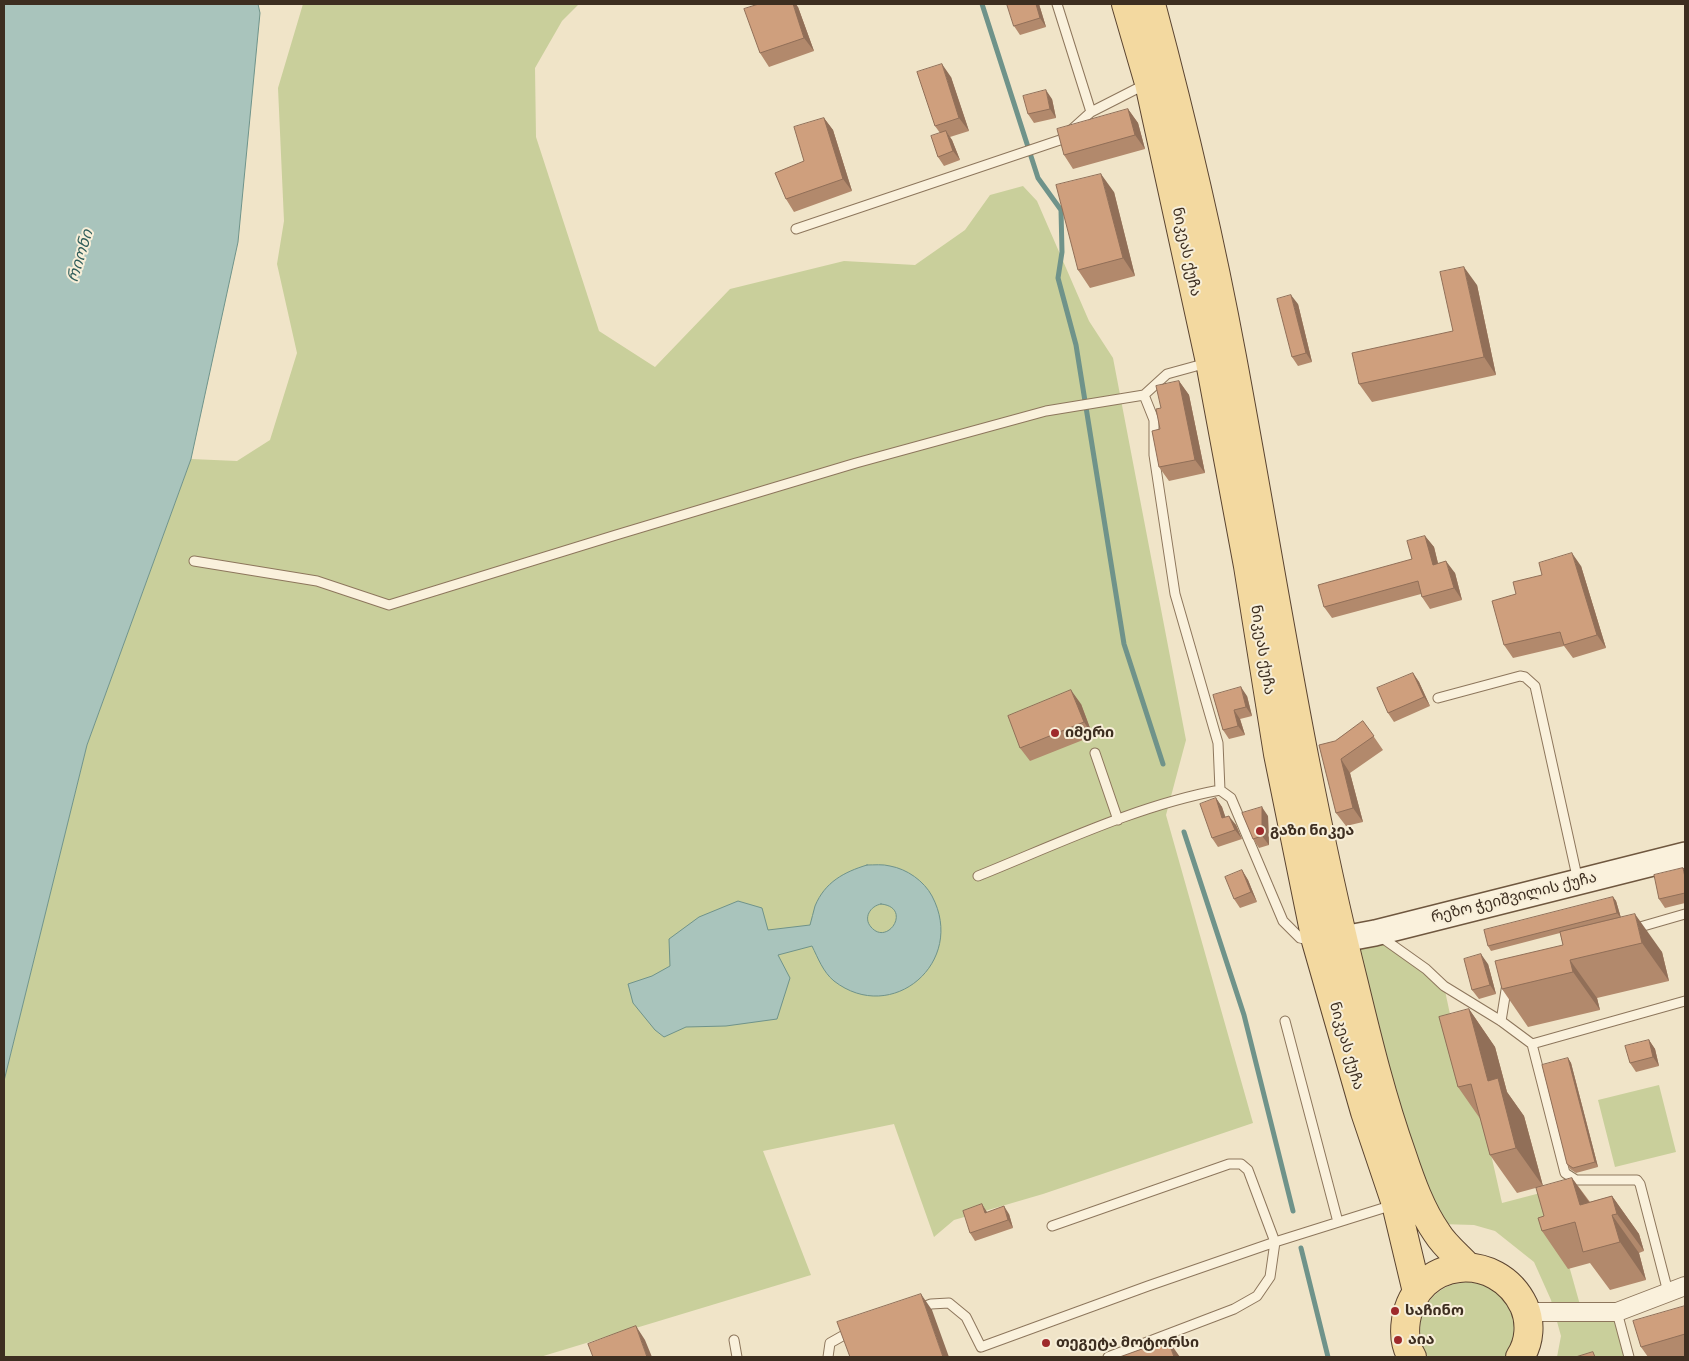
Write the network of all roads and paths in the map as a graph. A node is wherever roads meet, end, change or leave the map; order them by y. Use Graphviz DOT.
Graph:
graph roads {
  1 [pos="1058,4"];
  2 [pos="1126,4"];
  3 [pos="1151,4"];
  4 [pos="1149,83"];
  5 [pos="1091,112"];
  6 [pos="796,228"];
  7 [pos="1210,362"];
  8 [pos="1144,395"];
  9 [pos="194,561"];
  10 [pos="1438,698"];
  11 [pos="1095,753"];
  12 [pos="1220,790"];
  13 [pos="1118,820"];
  14 [pos="1685,855"];
  15 [pos="978,876"];
  16 [pos="1578,882"];
  17 [pos="1685,914"];
  18 [pos="1376,933"];
  19 [pos="1621,933"];
  20 [pos="1343,939"];
  21 [pos="1316,942"];
  22 [pos="1508,973"];
  23 [pos="1685,1000"];
  24 [pos="1502,1020"];
  25 [pos="1286,1021"];
  26 [pos="1532,1044"];
  27 [pos="1396,1204"];
  28 [pos="1338,1222"];
  29 [pos="1052,1226"];
  30 [pos="1275,1242"];
  31 [pos="1468,1267"];
  32 [pos="1685,1286"];
  33 [pos="1417,1292"];
  34 [pos="1668,1292"];
  35 [pos="912,1310"];
  36 [pos="1526,1312"];
  37 [pos="1617,1312"];
  38 [pos="866,1326"];
  39 [pos="734,1340"];
  40 [pos="981,1347"];
  41 [pos="1404,1355"];
  42 [pos="738,1357"];
  43 [pos="828,1357"];
  44 [pos="984,1357"];
  45 [pos="1108,1357"];
  46 [pos="1520,1357"];
  47 [pos="1629,1357"];
  1 -- 5 [label="lane"];
  2 -- 4 [label="main road, ნიკეას ქუჩა"];
  3 -- 20 [label="main road, ნიკეას ქუჩა"];
  4 -- 5 [label="lane"];
  4 -- 7 [label="main road, ნიკეას ქუჩა"];
  5 -- 6 [label="lane"];
  7 -- 8 [label="lane"];
  7 -- 21 [label="main road, ნიკეას ქუჩა"];
  8 -- 9 [label="lane"];
  8 -- 12 [label="lane"];
  10 -- 16 [label="lane"];
  11 -- 13 [label="lane"];
  12 -- 13 [label="lane"];
  12 -- 21 [label="lane"];
  13 -- 15 [label="lane"];
  14 -- 16 [label="main road, რეზო ჭეიშვილის ქუჩა"];
  16 -- 18 [label="main road, რეზო ჭეიშვილის ქუჩა"];
  17 -- 19 [label="lane"];
  18 -- 20 [label="main road, რეზო ჭეიშვილის ქუჩა"];
  18 -- 24 [label="lane"];
  20 -- 21 [label="main road, რეზო ჭეიშვილის ქუჩა"];
  20 -- 31 [label="main road, ნიკეას ქუჩა"];
  21 -- 27 [label="main road, ნიკეას ქუჩა"];
  22 -- 24 [label="lane"];
  23 -- 26 [label="lane"];
  24 -- 26 [label="lane"];
  25 -- 28 [label="lane"];
  26 -- 34 [label="lane"];
  27 -- 28 [label="lane"];
  27 -- 33 [label="main road, ნიკეას ქუჩა"];
  28 -- 30 [label="lane"];
  29 -- 30 [label="lane"];
  30 -- 40 [label="lane"];
  30 -- 45 [label="lane"];
  31 -- 33 [label="main road"];
  31 -- 36 [label="main road"];
  32 -- 34 [label="street"];
  33 -- 41 [label="main road"];
  34 -- 37 [label="street"];
  35 -- 40 [label="lane"];
  36 -- 37 [label="street"];
  36 -- 46 [label="main road"];
  37 -- 47 [label="lane"];
  38 -- 43 [label="lane"];
  39 -- 42 [label="lane"];
  40 -- 44 [label="lane"];
}
